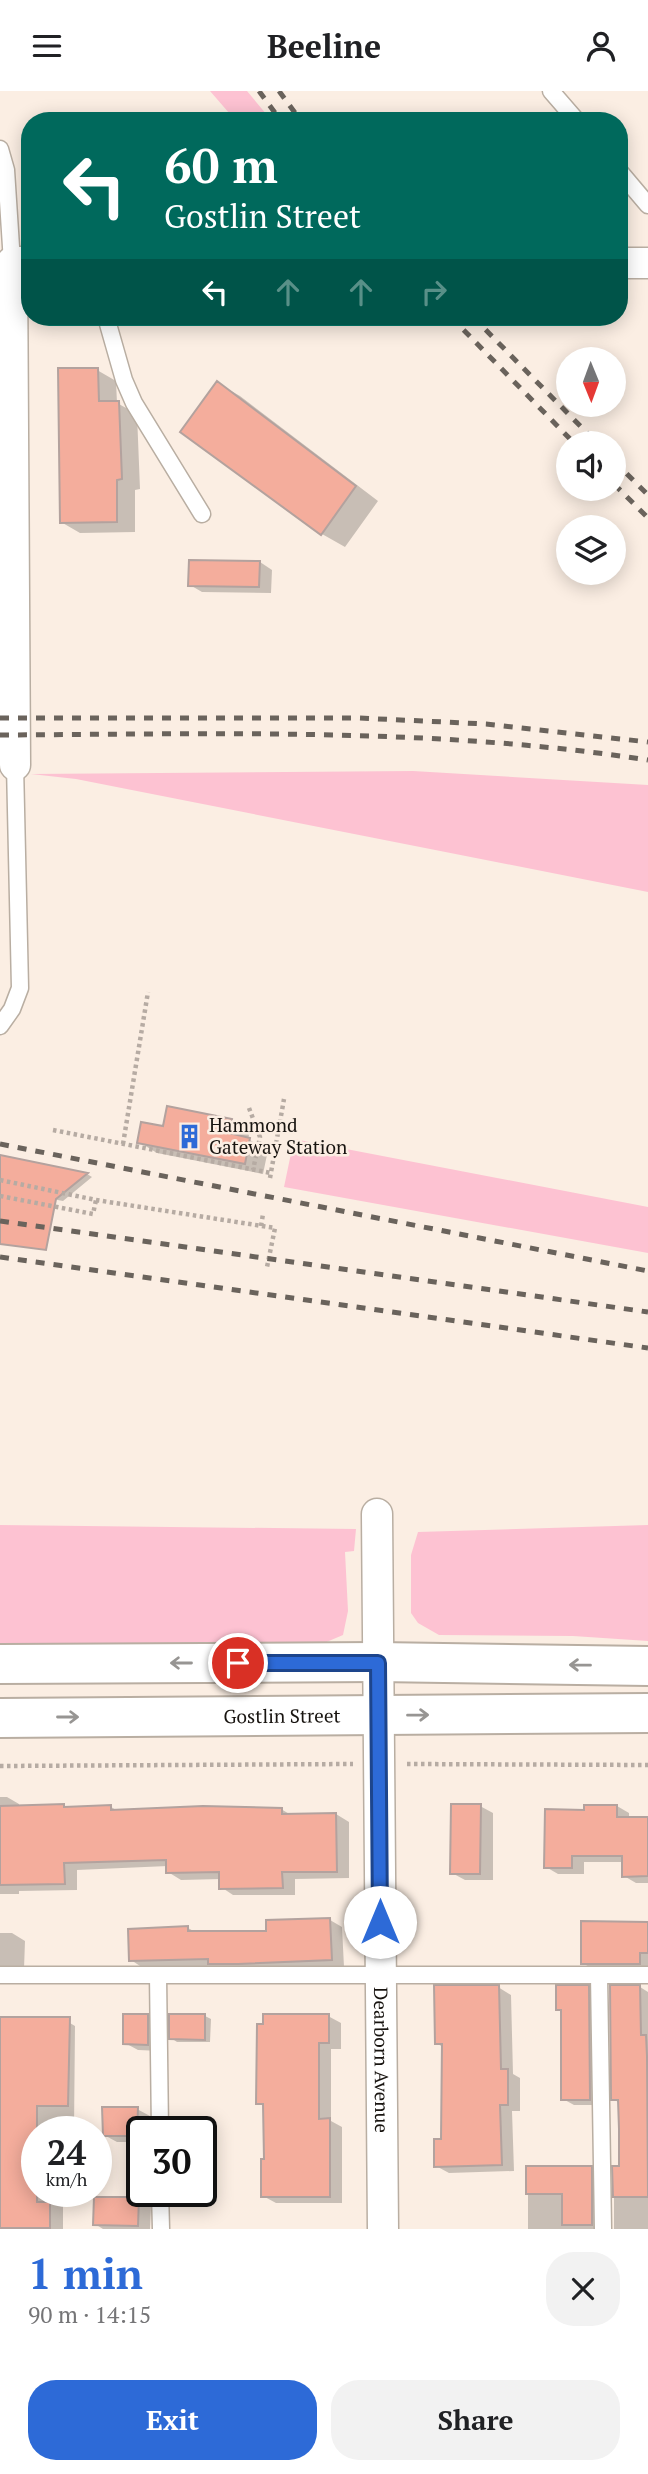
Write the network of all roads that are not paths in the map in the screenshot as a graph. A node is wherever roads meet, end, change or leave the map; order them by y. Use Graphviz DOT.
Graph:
graph roads {
  1 [pos="551,91"];
  2 [pos="569,112"];
  3 [pos="0,149"];
  4 [pos="628,181"];
  5 [pos="648,205"];
  6 [pos="14,263"];
  7 [pos="628,263"];
  8 [pos="648,263"];
  9 [pos="109,326"];
  10 [pos="201,514"];
  11 [pos="6,645"];
  12 [pos="15,765"];
  13 [pos="0,1025"];
  14 [pos="377,1514"];
  15 [pos="378,1663"];
  16 [pos="0,1664"];
  17 [pos="648,1665"];
  18 [pos="648,1713"];
  19 [pos="379,1716"];
  20 [pos="0,1718"];
  21 [pos="0,1975"];
  22 [pos="380,1975"];
  23 [pos="599,1975"];
  24 [pos="648,1975"];
  25 [pos="158,1976"];
  26 [pos="160,2116"];
  27 [pos="160,2207"];
  28 [pos="161,2229"];
  29 [pos="383,2229"];
  30 [pos="603,2229"];
  1 -- 2 [label="lane"];
  3 -- 6 [label="lane"];
  4 -- 5 [label="lane"];
  6 -- 11 [label="street"];
  7 -- 8 [label="street"];
  9 -- 10 [label="lane"];
  11 -- 12 [label="street"];
  12 -- 13 [label="lane"];
  14 -- 15 [label="street, Dearborn Avenue"];
  15 -- 16 [label="main road, one-way"];
  17 -- 15 [label="main road, one-way"];
  15 -- 19 [label="street, Dearborn Avenue"];
  19 -- 18 [label="main road, Gostlin Street, one-way"];
  20 -- 19 [label="main road, Gostlin Street, one-way"];
  19 -- 22 [label="street, Dearborn Avenue"];
  21 -- 25 [label="lane"];
  22 -- 23 [label="lane"];
  22 -- 25 [label="lane"];
  22 -- 29 [label="street, Dearborn Avenue"];
  23 -- 24 [label="lane"];
  23 -- 30 [label="lane"];
  25 -- 26 [label="lane"];
  27 -- 28 [label="lane"];
}
